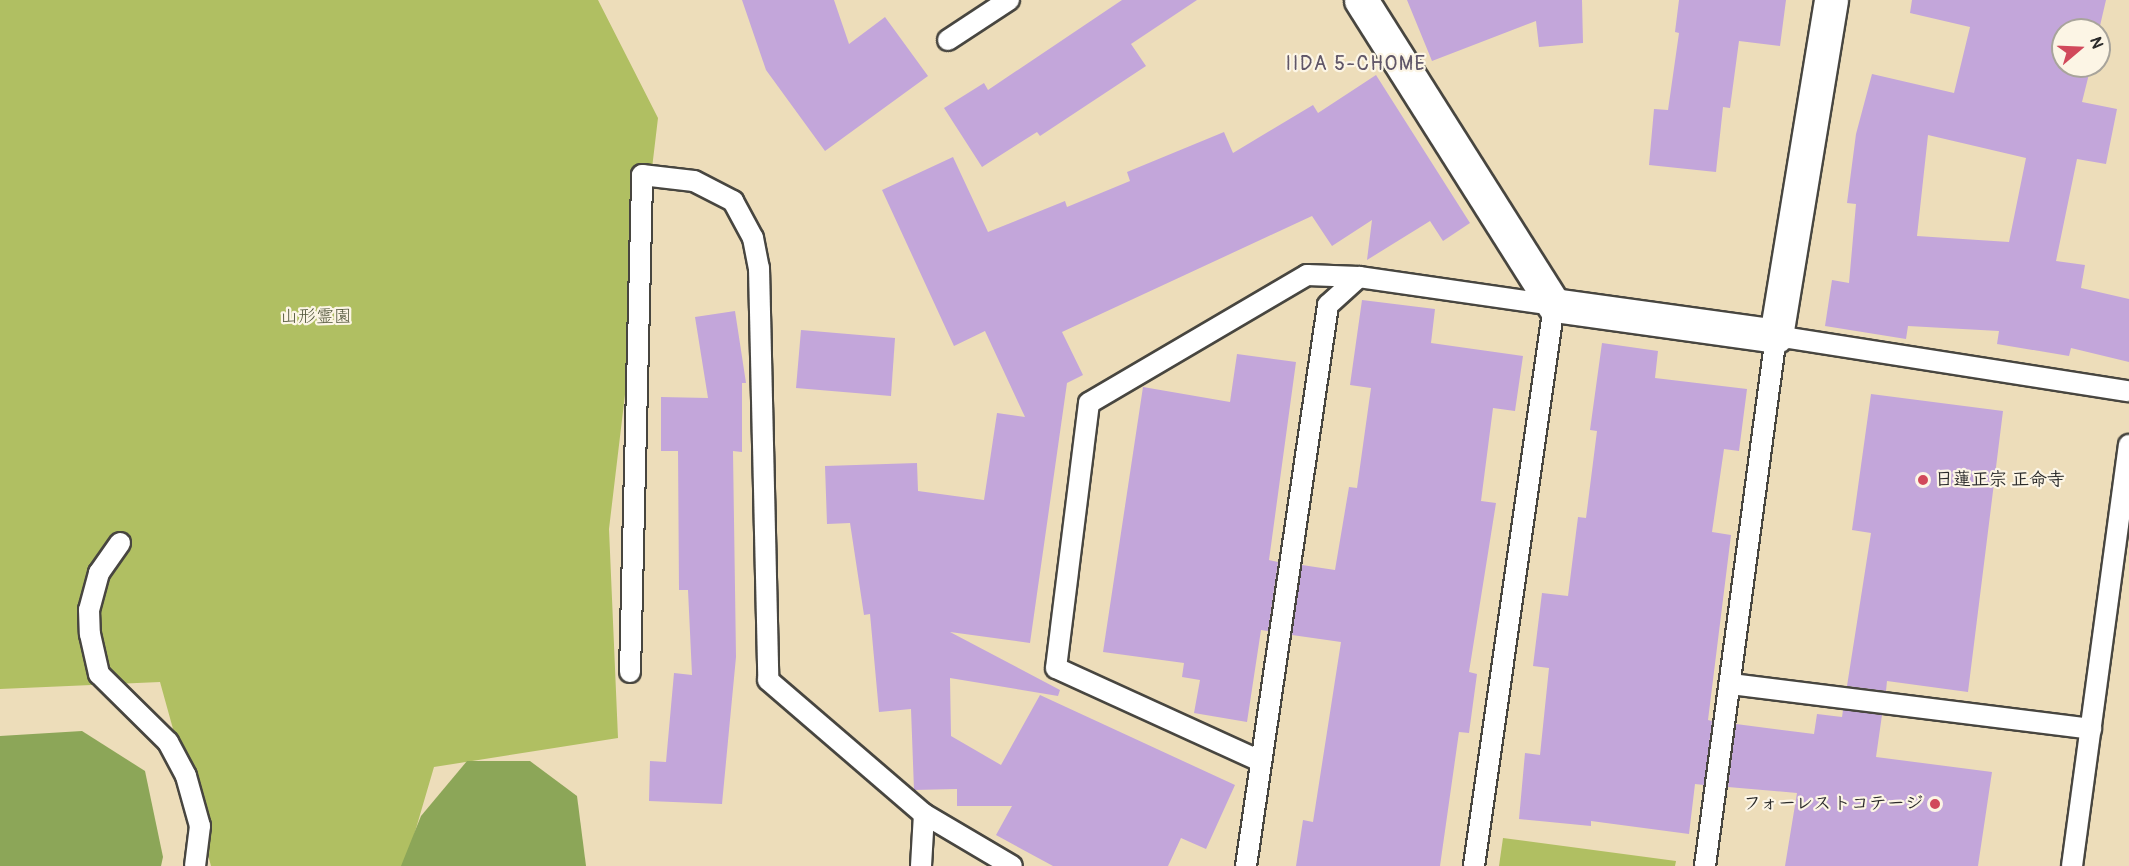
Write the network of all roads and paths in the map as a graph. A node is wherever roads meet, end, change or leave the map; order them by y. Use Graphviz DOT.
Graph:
graph roads {
  1 [pos="1009,0"];
  2 [pos="1361,0"];
  3 [pos="1831,0"];
  4 [pos="948,40"];
  5 [pos="1359,277"];
  6 [pos="1554,305"];
  7 [pos="1776,336"];
  8 [pos="2129,391"];
  9 [pos="2129,445"];
  10 [pos="120,543"];
  11 [pos="630,672"];
  12 [pos="1731,684"];
  13 [pos="2091,729"];
  14 [pos="1260,761"];
  15 [pos="924,814"];
  16 [pos="195,866"];
  17 [pos="921,866"];
  18 [pos="1012,866"];
  19 [pos="1246,866"];
  20 [pos="1474,866"];
  21 [pos="1705,866"];
  22 [pos="2073,866"];
  1 -- 4 [label="lane"];
  2 -- 6 [label="street"];
  3 -- 7 [label="street"];
  5 -- 6 [label="lane"];
  5 -- 14 [label="lane"];
  5 -- 14 [label="lane"];
  6 -- 7 [label="street"];
  6 -- 20 [label="lane"];
  7 -- 8 [label="lane"];
  7 -- 12 [label="lane"];
  9 -- 13 [label="lane"];
  10 -- 16 [label="lane"];
  11 -- 15 [label="lane"];
  12 -- 13 [label="lane"];
  12 -- 21 [label="lane"];
  13 -- 22 [label="lane"];
  14 -- 19 [label="lane"];
  15 -- 17 [label="lane"];
  15 -- 18 [label="lane"];
}
